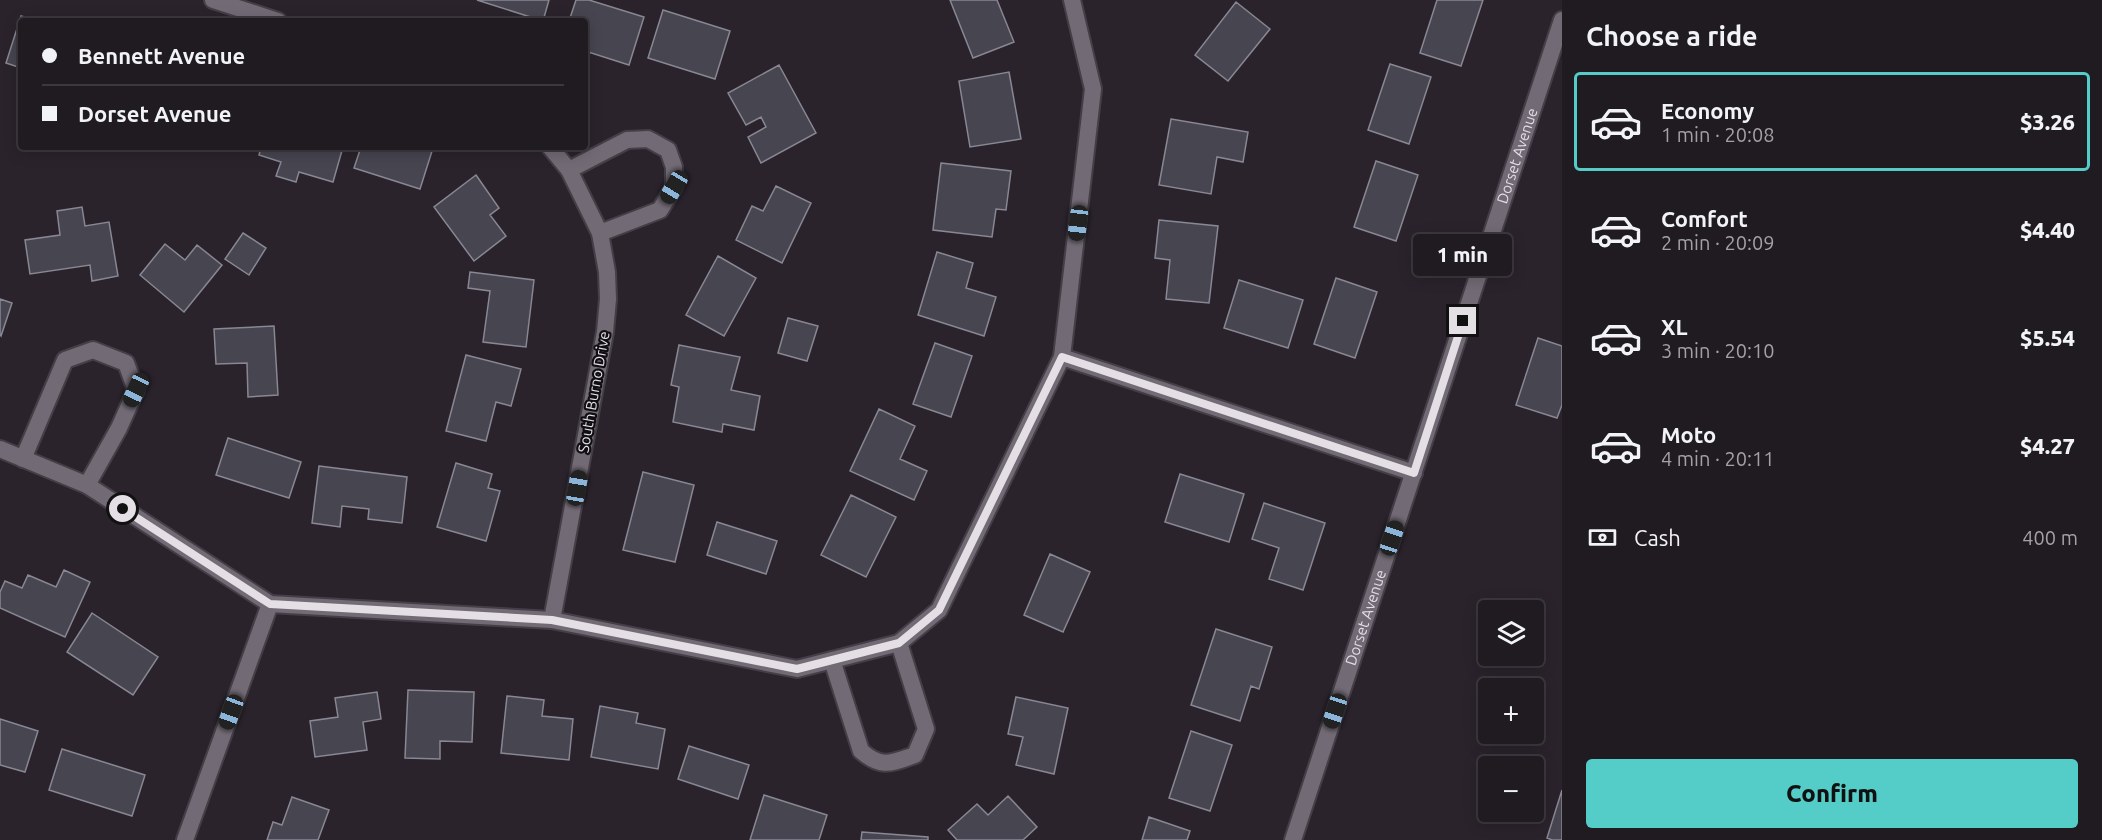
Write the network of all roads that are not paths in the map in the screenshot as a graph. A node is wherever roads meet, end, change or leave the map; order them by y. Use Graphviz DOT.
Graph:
graph roads {
  1 [pos="213,0"];
  2 [pos="1072,0"];
  3 [pos="269,18"];
  4 [pos="1562,20"];
  5 [pos="552,150"];
  6 [pos="569,170"];
  7 [pos="600,233"];
  8 [pos="1062,357"];
  9 [pos="0,449"];
  10 [pos="23,459"];
  11 [pos="1414,473"];
  12 [pos="87,485"];
  13 [pos="270,604"];
  14 [pos="552,620"];
  15 [pos="899,643"];
  16 [pos="832,660"];
  17 [pos="185,840"];
  18 [pos="1293,840"];
  1 -- 3 [label="street"];
  2 -- 8 [label="street"];
  4 -- 11 [label="street, Dorset Avenue"];
  5 -- 6 [label="street, South Burno Drive"];
  6 -- 7 [label="street, South Burno Drive"];
  6 -- 7 [label="street"];
  7 -- 14 [label="street, South Burno Drive"];
  8 -- 11 [label="street"];
  8 -- 15 [label="street"];
  9 -- 10 [label="street"];
  10 -- 12 [label="street"];
  10 -- 12 [label="street"];
  11 -- 18 [label="street, Dorset Avenue"];
  12 -- 13 [label="street"];
  13 -- 14 [label="street"];
  13 -- 17 [label="street"];
  14 -- 16 [label="street"];
  15 -- 16 [label="street"];
  15 -- 16 [label="street"];
}
